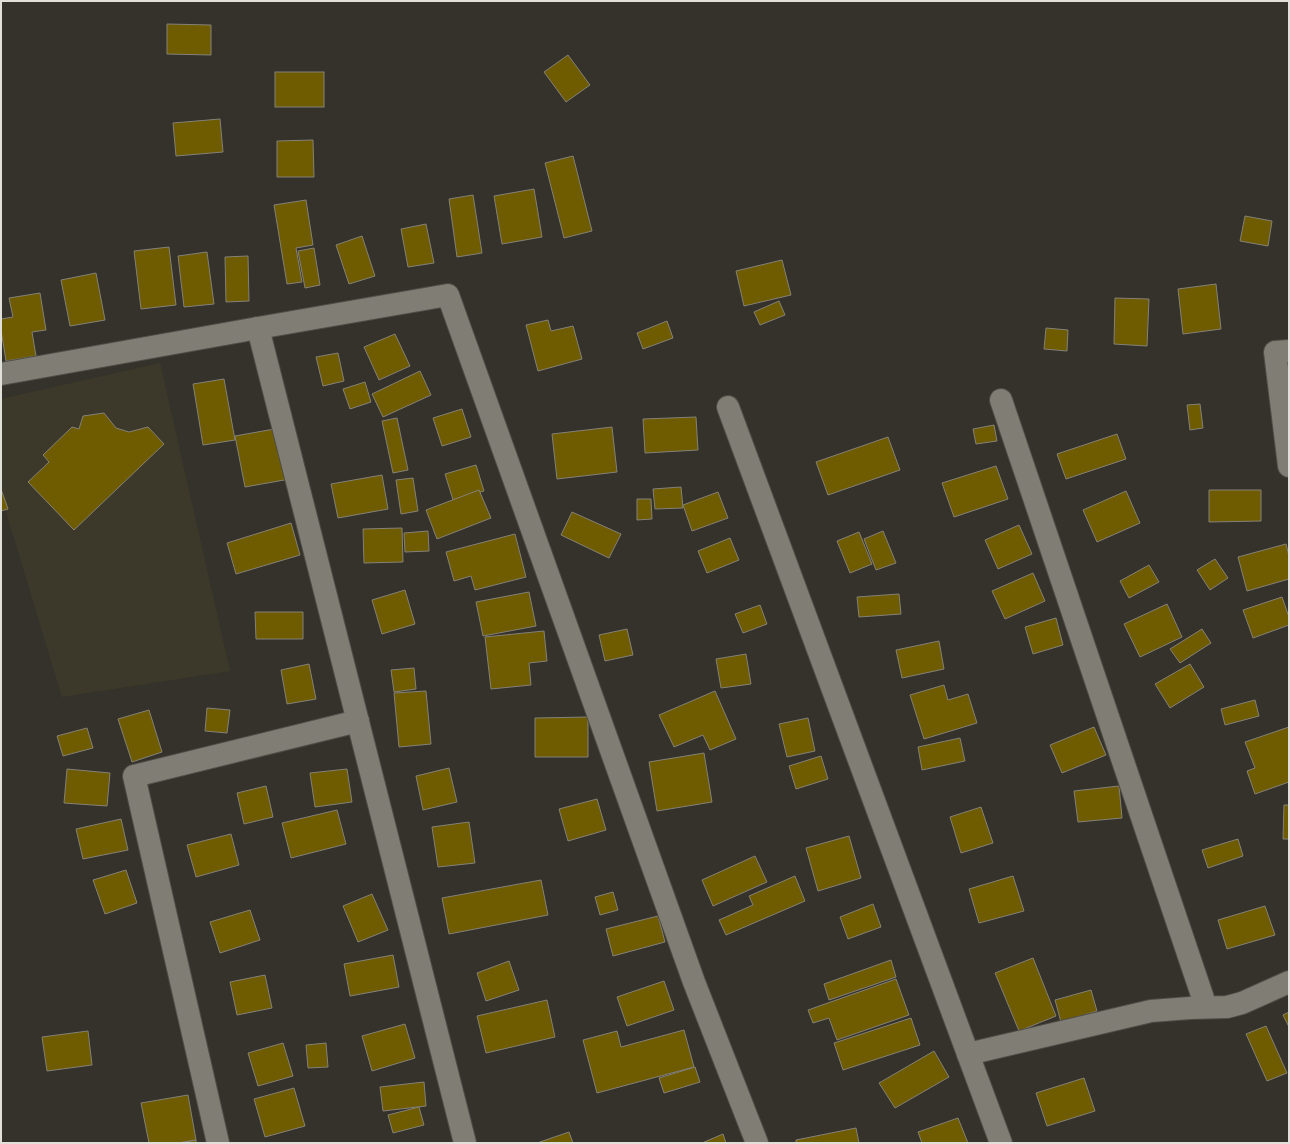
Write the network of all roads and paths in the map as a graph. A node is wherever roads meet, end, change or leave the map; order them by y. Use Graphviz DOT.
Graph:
graph roads {
  1 [pos="258,328"];
  2 [pos="1289,351"];
  3 [pos="1,374"];
  4 [pos="1001,400"];
  5 [pos="728,407"];
  6 [pos="1289,466"];
  7 [pos="358,721"];
  8 [pos="1289,982"];
  9 [pos="1206,1007"];
  10 [pos="968,1054"];
  11 [pos="218,1143"];
  12 [pos="465,1143"];
  13 [pos="757,1143"];
  14 [pos="1001,1143"];
  1 -- 3 [label="street"];
  1 -- 7 [label="street"];
  1 -- 13 [label="street"];
  2 -- 6 [label="street"];
  4 -- 9 [label="street"];
  5 -- 10 [label="street"];
  7 -- 11 [label="street"];
  7 -- 12 [label="street"];
  8 -- 9 [label="street"];
  9 -- 10 [label="street"];
  10 -- 14 [label="street"];
}
